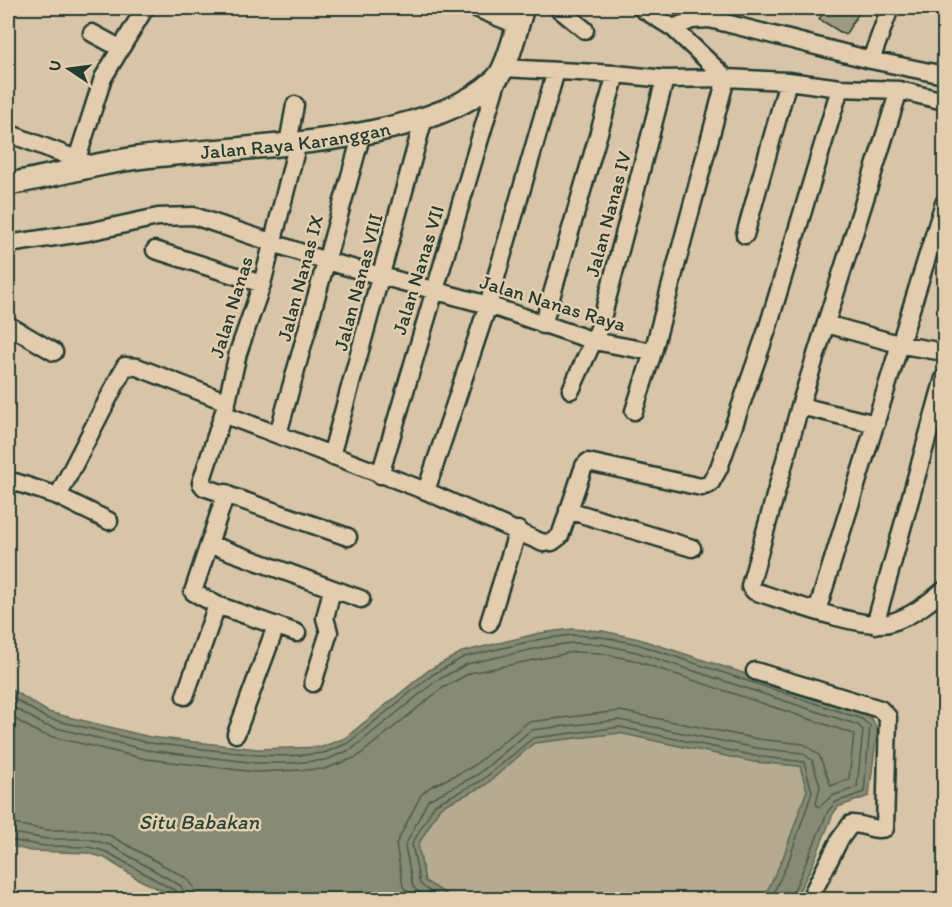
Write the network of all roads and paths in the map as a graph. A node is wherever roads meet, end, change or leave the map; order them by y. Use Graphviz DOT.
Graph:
graph roads {
  1 [pos="145,8"];
  2 [pos="476,8"];
  3 [pos="558,8"];
  4 [pos="641,8"];
  5 [pos="890,8"];
  6 [pos="520,16"];
  7 [pos="673,28"];
  8 [pos="585,30"];
  9 [pos="92,33"];
  10 [pos="120,48"];
  11 [pos="871,60"];
  12 [pos="556,71"];
  13 [pos="500,73"];
  14 [pos="616,74"];
  15 [pos="945,75"];
  16 [pos="726,78"];
  17 [pos="664,80"];
  18 [pos="788,81"];
  19 [pos="840,88"];
  20 [pos="899,90"];
  21 [pos="945,101"];
  22 [pos="295,105"];
  23 [pos="424,118"];
  24 [pos="8,133"];
  25 [pos="362,133"];
  26 [pos="293,143"];
  27 [pos="85,162"];
  28 [pos="8,184"];
  29 [pos="945,203"];
  30 [pos="745,235"];
  31 [pos="272,243"];
  32 [pos="8,244"];
  33 [pos="155,250"];
  34 [pos="326,261"];
  35 [pos="382,277"];
  36 [pos="262,284"];
  37 [pos="434,291"];
  38 [pos="488,305"];
  39 [pos="826,324"];
  40 [pos="8,325"];
  41 [pos="543,325"];
  42 [pos="594,342"];
  43 [pos="902,345"];
  44 [pos="54,352"];
  45 [pos="653,352"];
  46 [pos="945,352"];
  47 [pos="945,378"];
  48 [pos="571,390"];
  49 [pos="800,406"];
  50 [pos="225,408"];
  51 [pos="634,411"];
  52 [pos="940,412"];
  53 [pos="876,424"];
  54 [pos="278,434"];
  55 [pos="331,456"];
  56 [pos="380,475"];
  57 [pos="15,482"];
  58 [pos="426,490"];
  59 [pos="226,494"];
  60 [pos="58,496"];
  61 [pos="568,510"];
  62 [pos="109,521"];
  63 [pos="518,530"];
  64 [pos="348,537"];
  65 [pos="209,544"];
  66 [pos="692,548"];
  67 [pos="332,590"];
  68 [pos="945,590"];
  69 [pos="362,599"];
  70 [pos="217,605"];
  71 [pos="817,610"];
  72 [pos="489,623"];
  73 [pos="875,625"];
  74 [pos="276,626"];
  75 [pos="297,633"];
  76 [pos="755,671"];
  77 [pos="313,683"];
  78 [pos="185,696"];
  79 [pos="236,734"];
  80 [pos="808,900"];
  1 -- 10 [label="street"];
  2 -- 6 [label="street"];
  3 -- 8 [label="street"];
  4 -- 7 [label="street"];
  5 -- 11 [label="street"];
  6 -- 13 [label="street"];
  7 -- 11 [label="street"];
  7 -- 16 [label="street"];
  9 -- 10 [label="street"];
  10 -- 27 [label="street"];
  11 -- 15 [label="street"];
  12 -- 13 [label="street"];
  12 -- 14 [label="street"];
  12 -- 38 [label="street"];
  13 -- 23 [label="street, Jalan Raya Karanggan"];
  13 -- 37 [label="street, Jalan Nanas VII"];
  14 -- 17 [label="street"];
  14 -- 41 [label="street"];
  16 -- 17 [label="street"];
  16 -- 18 [label="street"];
  16 -- 45 [label="street"];
  17 -- 42 [label="street, Jalan Nanas IV"];
  18 -- 19 [label="street"];
  18 -- 30 [label="street"];
  19 -- 20 [label="street"];
  19 -- 61 [label="street"];
  20 -- 21 [label="street"];
  20 -- 39 [label="street"];
  22 -- 26 [label="street, Jalan Nanas"];
  23 -- 25 [label="street, Jalan Raya Karanggan"];
  23 -- 35 [label="street, Jalan Nanas VIII"];
  24 -- 27 [label="street"];
  25 -- 26 [label="street, Jalan Raya Karanggan"];
  25 -- 34 [label="street, Jalan Nanas IX"];
  26 -- 27 [label="street, Jalan Raya Karanggan"];
  26 -- 31 [label="street, Jalan Nanas"];
  27 -- 28 [label="street, Jalan Raya Karanggan"];
  29 -- 43 [label="street"];
  31 -- 32 [label="street, Jalan Nanas Raya"];
  31 -- 34 [label="street, Jalan Nanas Raya"];
  31 -- 36 [label="street, Jalan Nanas"];
  33 -- 36 [label="street"];
  34 -- 35 [label="street, Jalan Nanas Raya"];
  34 -- 54 [label="street, Jalan Nanas IX"];
  35 -- 37 [label="street, Jalan Nanas Raya"];
  35 -- 55 [label="street, Jalan Nanas VIII"];
  36 -- 50 [label="street, Jalan Nanas"];
  37 -- 38 [label="street, Jalan Nanas Raya"];
  37 -- 56 [label="street, Jalan Nanas VII"];
  38 -- 41 [label="street, Jalan Nanas Raya"];
  38 -- 58 [label="street"];
  39 -- 43 [label="street"];
  39 -- 49 [label="street"];
  40 -- 44 [label="street"];
  41 -- 42 [label="street, Jalan Nanas Raya"];
  42 -- 45 [label="street, Jalan Nanas Raya"];
  42 -- 48 [label="street, Jalan Nanas IV"];
  43 -- 46 [label="street"];
  43 -- 53 [label="street"];
  45 -- 51 [label="street"];
  47 -- 52 [label="street"];
  49 -- 53 [label="street"];
  49 -- 71 [label="street"];
  50 -- 54 [label="street"];
  50 -- 59 [label="street, Jalan Nanas"];
  50 -- 60 [label="street"];
  52 -- 73 [label="street"];
  53 -- 71 [label="street"];
  54 -- 55 [label="street"];
  55 -- 56 [label="street"];
  56 -- 58 [label="street"];
  57 -- 60 [label="street"];
  58 -- 63 [label="street"];
  59 -- 64 [label="street"];
  59 -- 65 [label="street"];
  60 -- 62 [label="street"];
  61 -- 63 [label="street"];
  61 -- 66 [label="street"];
  63 -- 72 [label="street"];
  65 -- 67 [label="street"];
  65 -- 70 [label="street"];
  67 -- 69 [label="street"];
  67 -- 77 [label="street"];
  68 -- 73 [label="street"];
  70 -- 74 [label="street"];
  70 -- 78 [label="street"];
  71 -- 73 [label="street"];
  74 -- 75 [label="street"];
  74 -- 79 [label="street"];
  76 -- 80 [label="street"];
}
